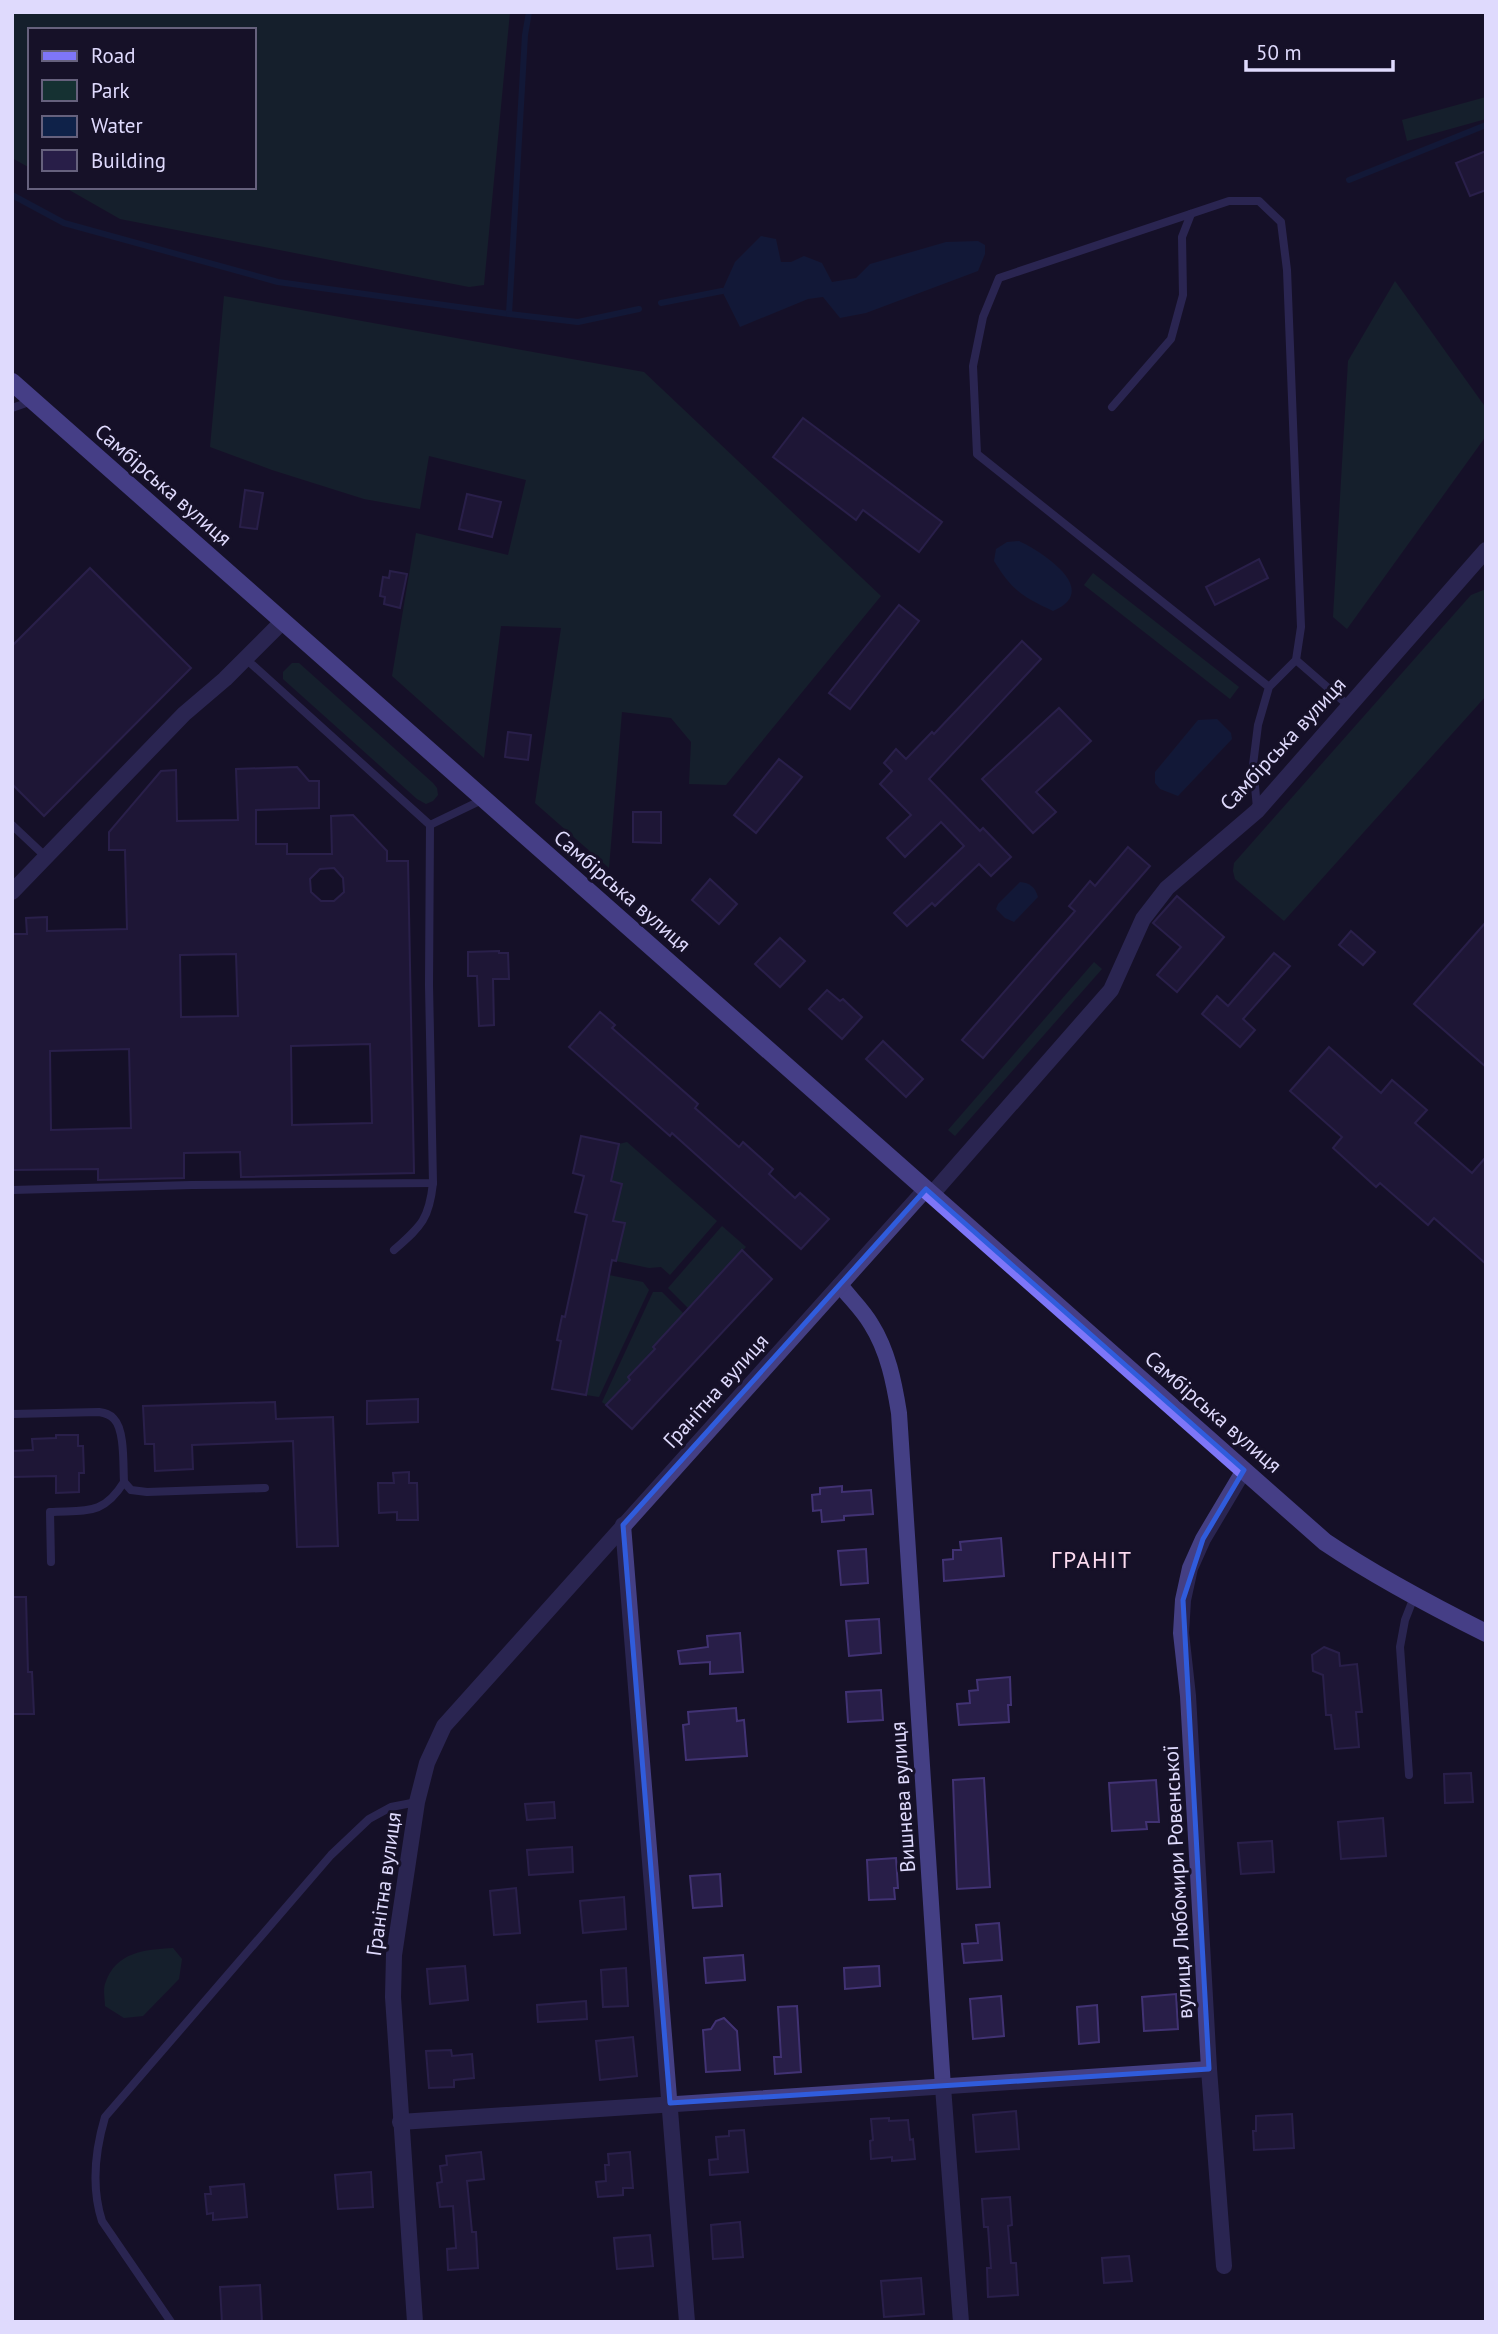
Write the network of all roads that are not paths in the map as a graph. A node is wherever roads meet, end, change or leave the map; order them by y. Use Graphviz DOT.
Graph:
graph roads {
  1 [pos="1191,214"];
  2 [pos="12,382"];
  3 [pos="33,400"];
  4 [pos="1112,407"];
  5 [pos="12,408"];
  6 [pos="1486,550"];
  7 [pos="283,621"];
  8 [pos="246,659"];
  9 [pos="1296,660"];
  10 [pos="1269,687"];
  11 [pos="1349,706"];
  12 [pos="484,799"];
  13 [pos="1257,811"];
  14 [pos="12,825"];
  15 [pos="430,825"];
  16 [pos="46,857"];
  17 [pos="12,892"];
  18 [pos="432,1183"];
  19 [pos="12,1189"];
  20 [pos="929,1191"];
  21 [pos="394,1250"];
  22 [pos="840,1286"];
  23 [pos="12,1414"];
  24 [pos="1244,1470"];
  25 [pos="124,1482"];
  26 [pos="265,1488"];
  27 [pos="623,1525"];
  28 [pos="51,1562"];
  29 [pos="1414,1597"];
  30 [pos="1486,1633"];
  31 [pos="1409,1775"];
  32 [pos="417,1802"];
  33 [pos="1209,2069"];
  34 [pos="943,2087"];
  35 [pos="670,2103"];
  36 [pos="400,2122"];
  37 [pos="1224,2266"];
  38 [pos="171,2322"];
  39 [pos="415,2322"];
  40 [pos="687,2322"];
  41 [pos="961,2322"];
  1 -- 4 [label="lane"];
  1 -- 9 [label="lane"];
  1 -- 10 [label="lane"];
  2 -- 3 [label="main road, Самбірська вулиця"];
  3 -- 5 [label="lane"];
  3 -- 7 [label="main road, Самбірська вулиця"];
  6 -- 11 [label="street, Самбірська вулиця"];
  7 -- 8 [label="street"];
  7 -- 12 [label="main road, Самбірська вулиця"];
  8 -- 15 [label="lane"];
  8 -- 16 [label="street"];
  9 -- 10 [label="lane"];
  9 -- 11 [label="lane"];
  10 -- 13 [label="lane"];
  11 -- 13 [label="street, Самбірська вулиця"];
  12 -- 15 [label="lane"];
  12 -- 20 [label="main road, Самбірська вулиця"];
  13 -- 20 [label="street, Самбірська вулиця"];
  14 -- 16 [label="lane"];
  15 -- 18 [label="lane"];
  16 -- 17 [label="street"];
  18 -- 19 [label="lane"];
  18 -- 21 [label="lane"];
  20 -- 22 [label="street, Гранітна вулиця"];
  20 -- 24 [label="main road, Самбірська вулиця"];
  22 -- 27 [label="street, Гранітна вулиця"];
  22 -- 34 [label="street, Вишнева вулиця"];
  23 -- 25 [label="lane"];
  24 -- 29 [label="main road, Самбірська вулиця"];
  24 -- 33 [label="street, вулиця Любомири Ровенської"];
  25 -- 26 [label="lane"];
  25 -- 28 [label="lane"];
  27 -- 32 [label="street, Гранітна вулиця"];
  27 -- 35 [label="street"];
  29 -- 30 [label="main road, Самбірська вулиця"];
  29 -- 31 [label="lane"];
  32 -- 36 [label="street, Гранітна вулиця"];
  32 -- 38 [label="lane"];
  33 -- 34 [label="street"];
  33 -- 37 [label="street, вулиця Любомири Ровенської"];
  34 -- 35 [label="street"];
  34 -- 41 [label="street, Вишнева вулиця"];
  35 -- 36 [label="street"];
  35 -- 40 [label="street"];
  36 -- 39 [label="street, Гранітна вулиця"];
}
